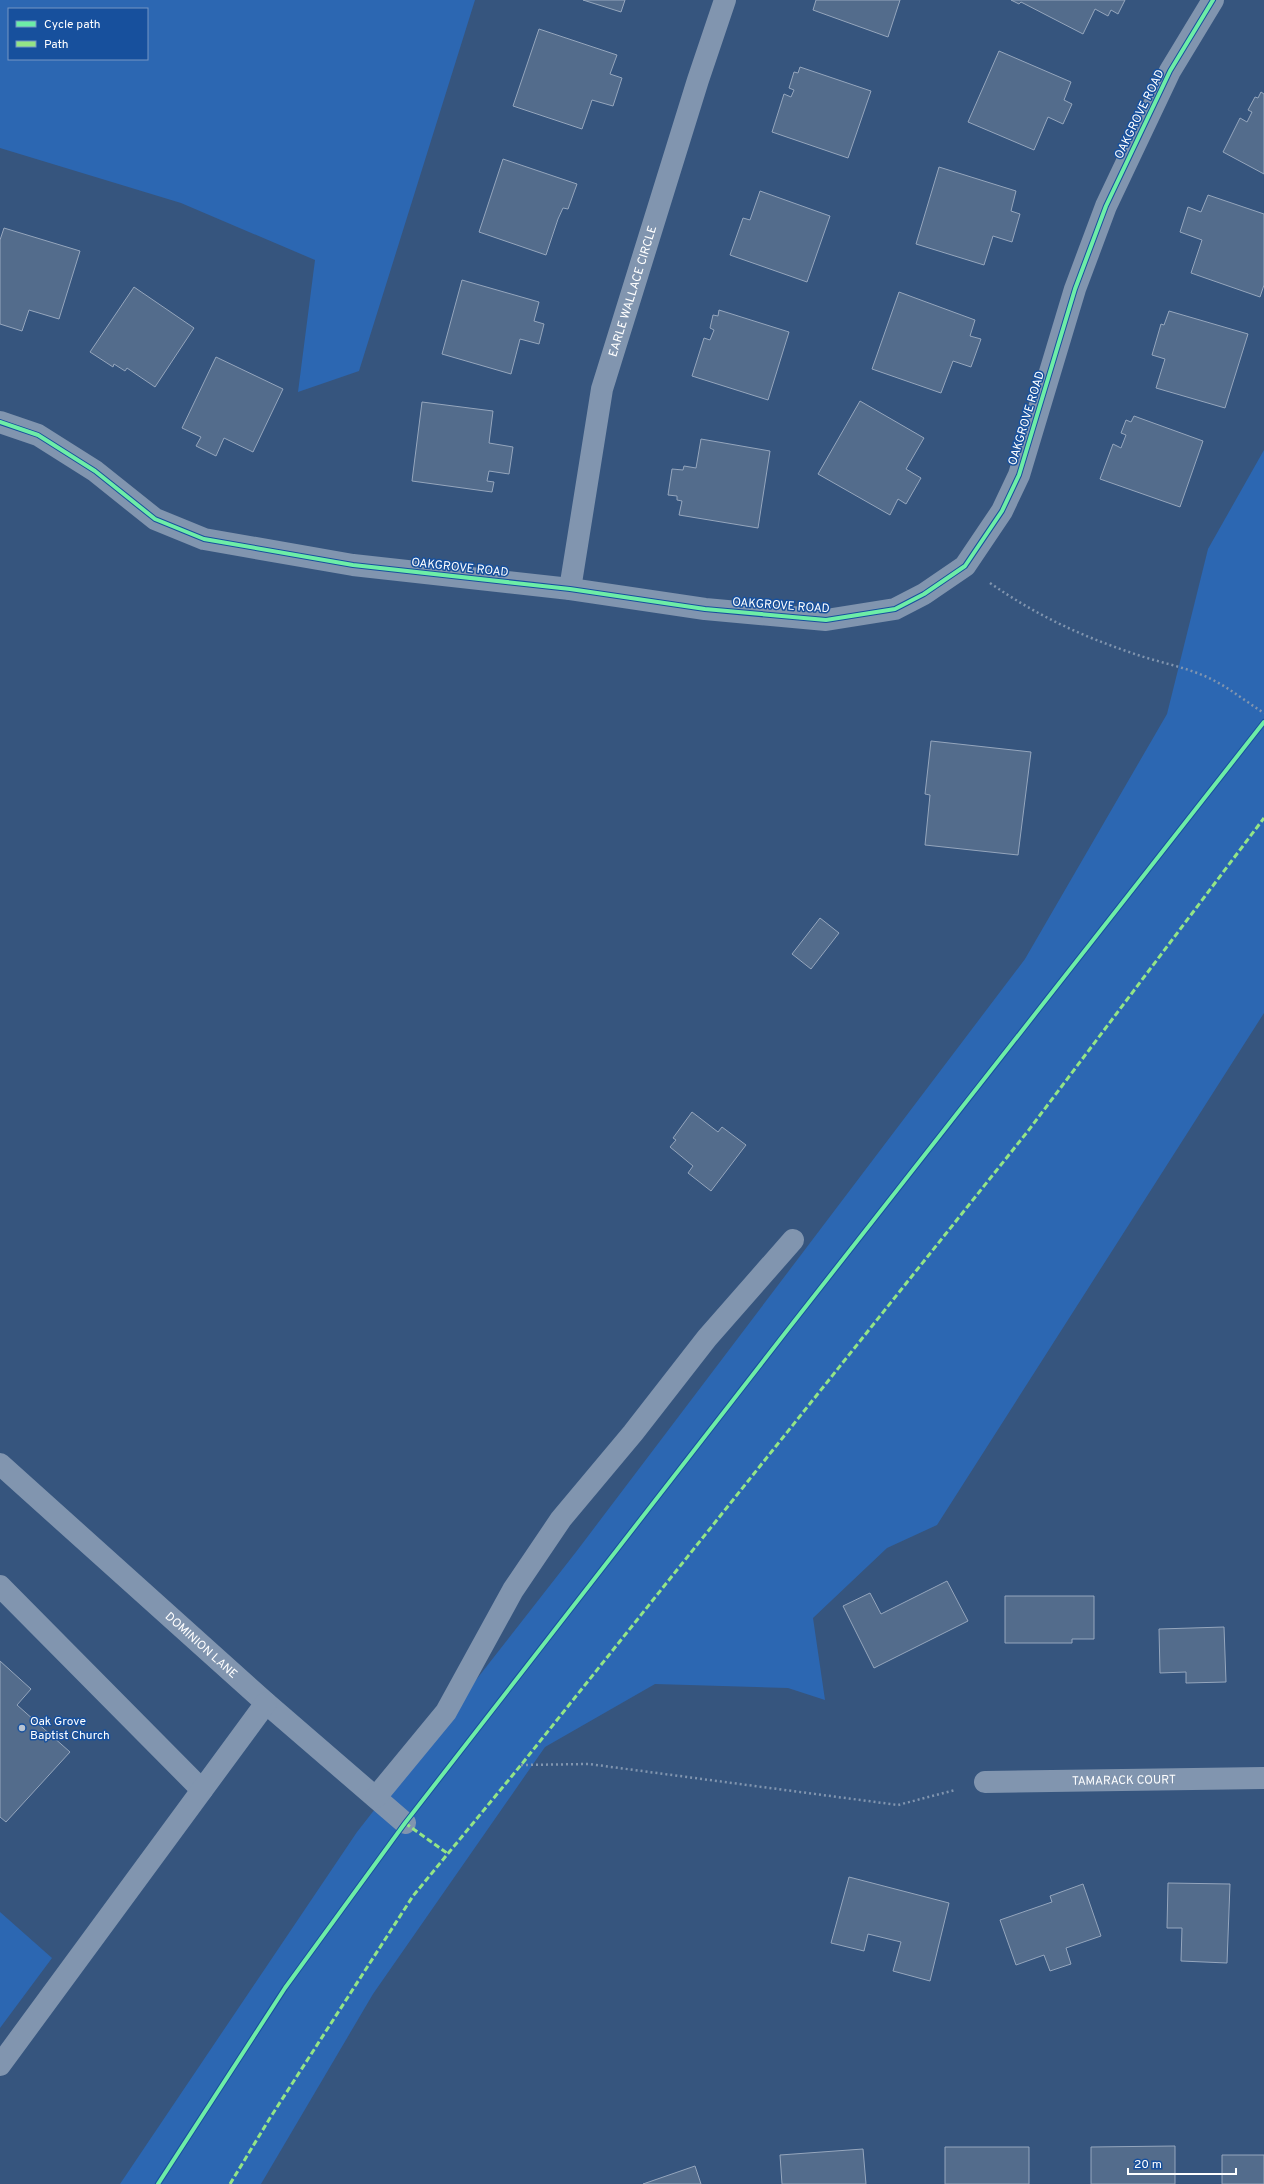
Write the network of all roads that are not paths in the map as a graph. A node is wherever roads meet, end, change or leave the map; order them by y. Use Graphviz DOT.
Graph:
graph roads {
  1 [pos="725,0"];
  2 [pos="1213,0"];
  3 [pos="0,422"];
  4 [pos="570,589"];
  5 [pos="793,1240"];
  6 [pos="0,1464"];
  7 [pos="0,1586"];
  8 [pos="266,1703"];
  9 [pos="1264,1778"];
  10 [pos="985,1782"];
  11 [pos="202,1790"];
  12 [pos="376,1797"];
  13 [pos="405,1823"];
  14 [pos="0,2065"];
  1 -- 4 [label="street, EARLE WALLACE CIRCLE"];
  2 -- 4 [label="street, OAKGROVE ROAD"];
  3 -- 4 [label="street, OAKGROVE ROAD"];
  5 -- 12 [label="street"];
  6 -- 8 [label="street, DOMINION LANE"];
  7 -- 11 [label="street"];
  8 -- 11 [label="street"];
  8 -- 12 [label="street, DOMINION LANE"];
  9 -- 10 [label="street, TAMARACK COURT"];
  11 -- 14 [label="street"];
  12 -- 13 [label="street, DOMINION LANE"];
}
